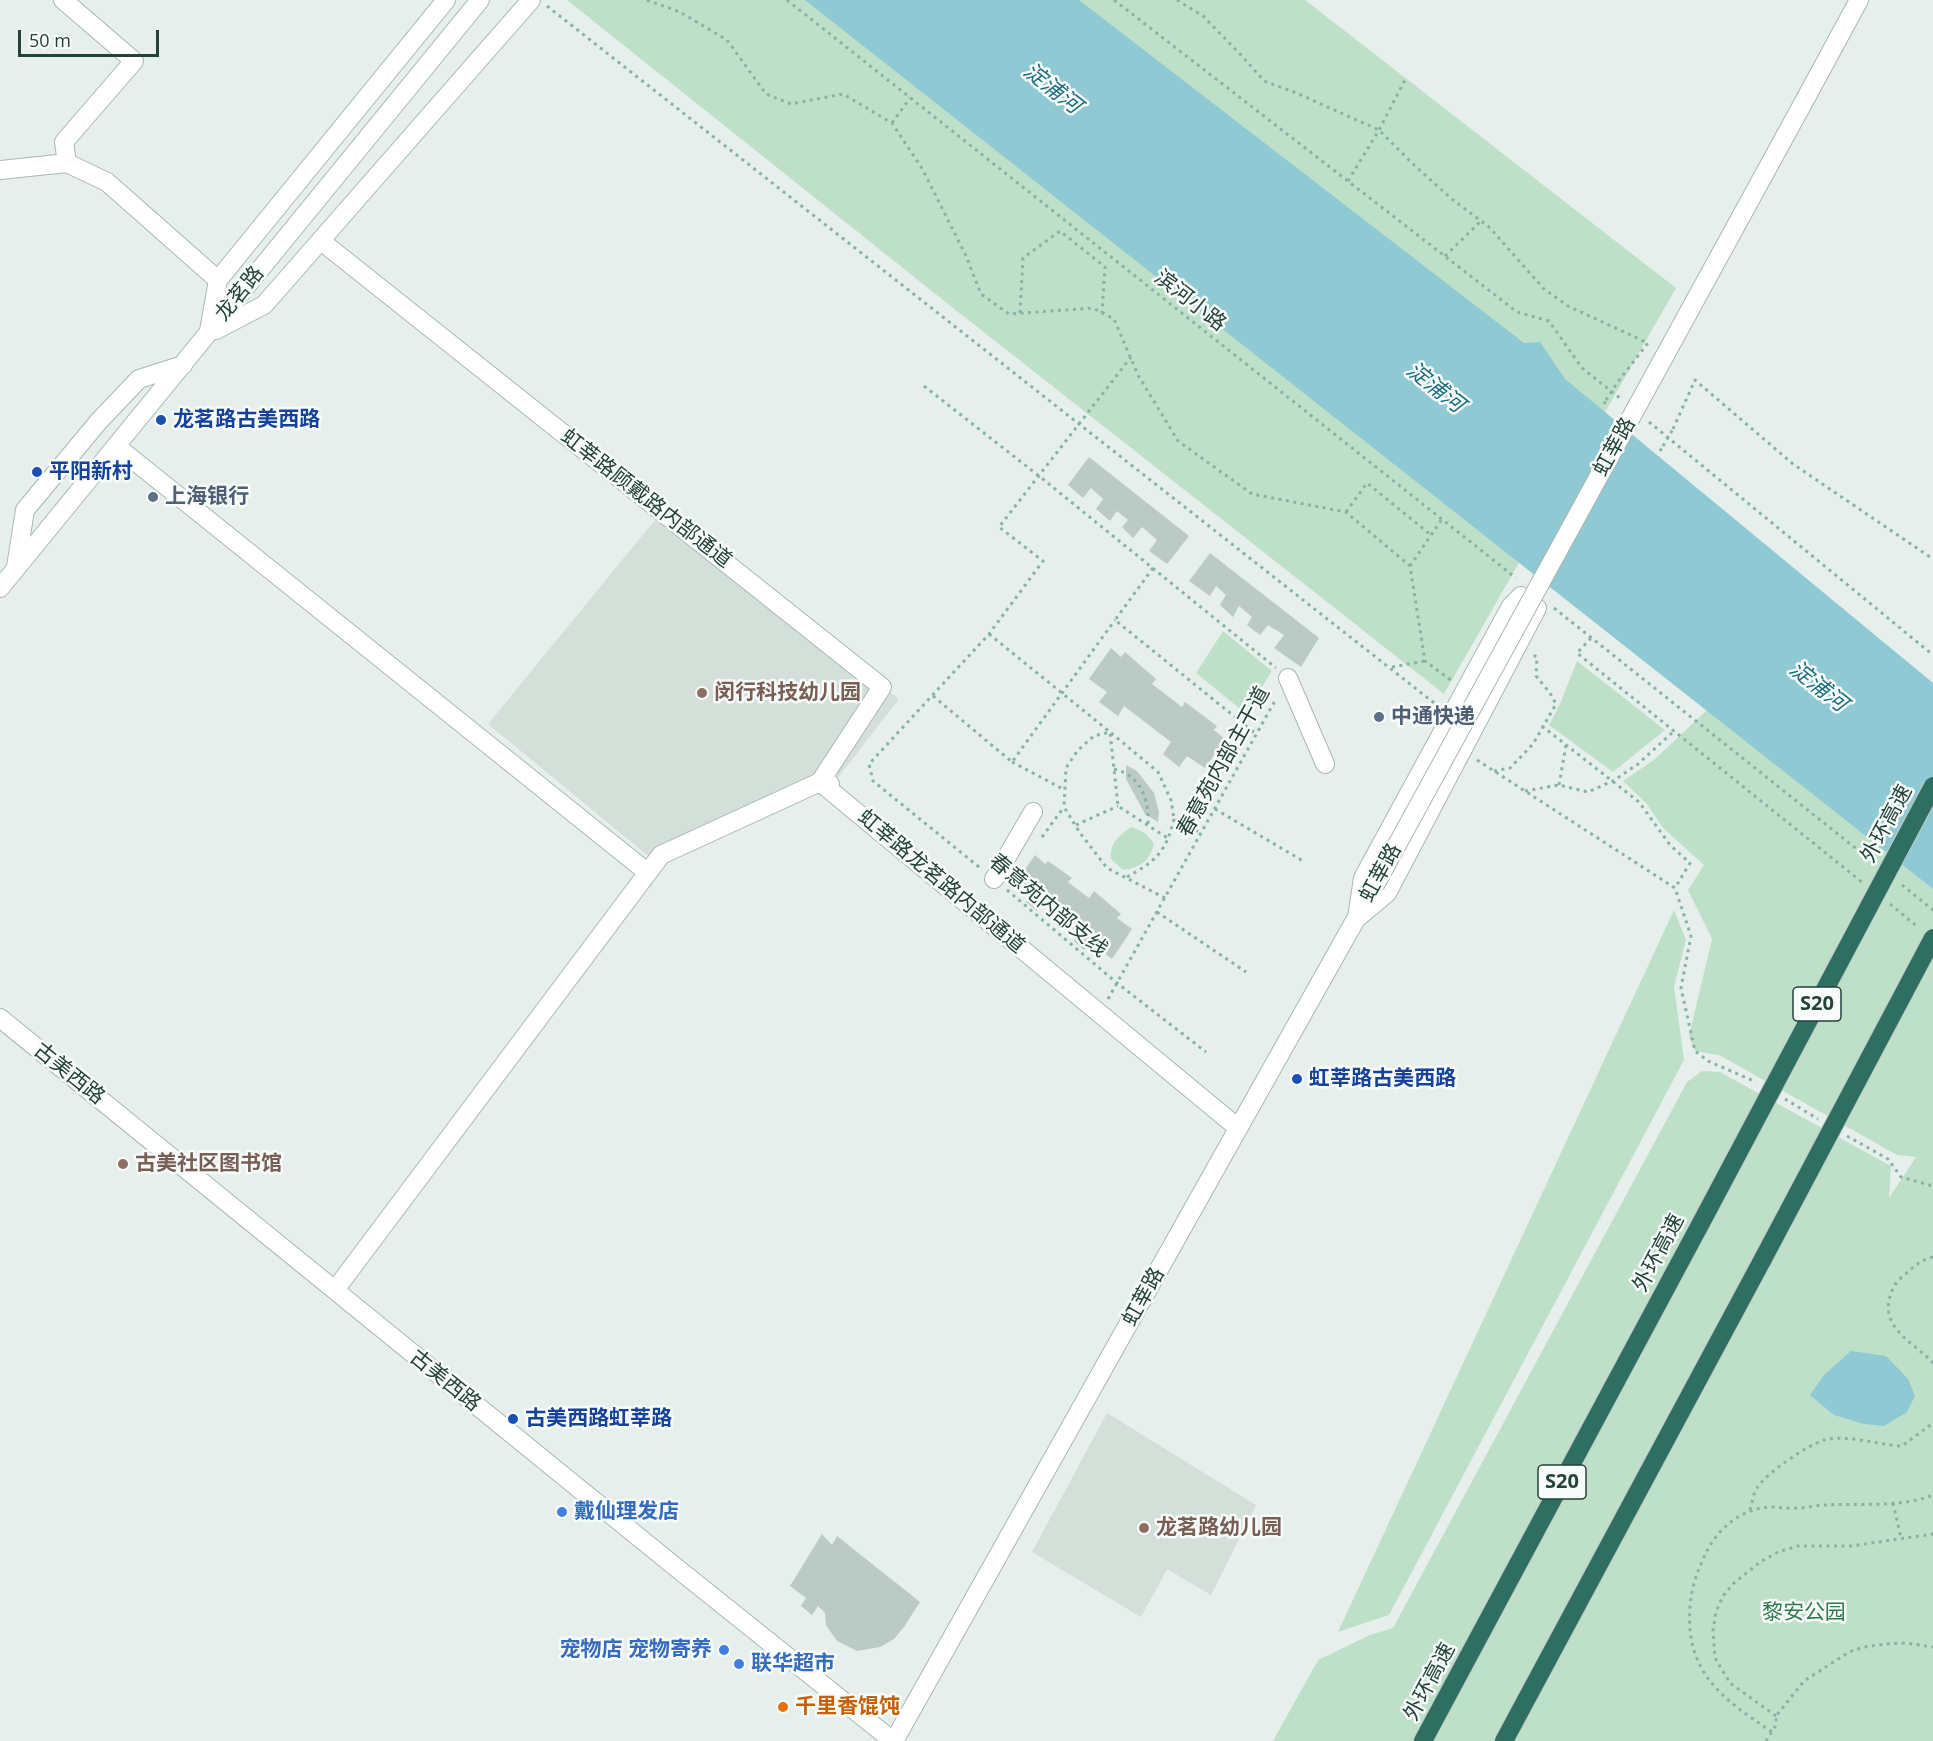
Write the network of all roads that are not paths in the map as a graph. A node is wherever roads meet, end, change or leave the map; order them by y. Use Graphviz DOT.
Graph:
graph roads {
  1 [pos="63,0"];
  2 [pos="446,0"];
  3 [pos="480,0"];
  4 [pos="1859,0"];
  5 [pos="538,3"];
  6 [pos="67,164"];
  7 [pos="0,170"];
  8 [pos="321,241"];
  9 [pos="218,280"];
  10 [pos="209,333"];
  11 [pos="183,365"];
  12 [pos="116,446"];
  13 [pos="16,568"];
  14 [pos="0,588"];
  15 [pos="1288,678"];
  16 [pos="1325,764"];
  17 [pos="826,784"];
  18 [pos="1933,786"];
  19 [pos="1033,812"];
  20 [pos="647,872"];
  21 [pos="994,879"];
  22 [pos="1357,918"];
  23 [pos="1928,934"];
  24 [pos="0,1018"];
  25 [pos="1238,1128"];
  26 [pos="335,1290"];
  27 [pos="894,1741"];
  28 [pos="1423,1741"];
  29 [pos="1504,1741"];
  1 -- 6 [label="street"];
  2 -- 9 [label="street"];
  3 -- 10 [label="street, 龙茗路"];
  4 -- 22 [label="street, 虹莘路, bridge"];
  5 -- 8 [label="street"];
  6 -- 7 [label="street"];
  6 -- 9 [label="street"];
  8 -- 10 [label="street"];
  8 -- 17 [label="street, 虹莘路顾戴路内部通道"];
  9 -- 10 [label="street"];
  10 -- 11 [label="street, 龙茗路"];
  11 -- 12 [label="street, 龙茗路"];
  11 -- 13 [label="street"];
  12 -- 13 [label="street, 龙茗路"];
  12 -- 20 [label="street"];
  13 -- 14 [label="street, 龙茗路"];
  15 -- 16 [label="street"];
  17 -- 20 [label="street"];
  17 -- 25 [label="street, 虹莘路龙茗路内部通道"];
  18 -- 28 [label="highway, 外环高速 / S20, bridge"];
  19 -- 21 [label="street"];
  20 -- 26 [label="street"];
  22 -- 22 [label="street"];
  22 -- 25 [label="street, 虹莘路"];
  23 -- 29 [label="highway, bridge"];
  24 -- 26 [label="street, 古美西路"];
  25 -- 27 [label="street, 虹莘路"];
  26 -- 27 [label="street, 古美西路"];
}
